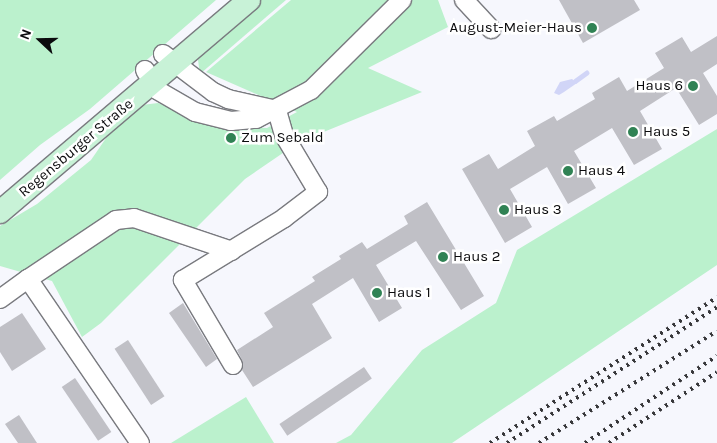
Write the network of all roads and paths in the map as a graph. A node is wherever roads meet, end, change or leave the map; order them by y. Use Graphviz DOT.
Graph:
graph roads {
  1 [pos="226,0"];
  2 [pos="249,0"];
  3 [pos="402,0"];
  4 [pos="464,0"];
  5 [pos="490,29"];
  6 [pos="169,59"];
  7 [pos="148,76"];
  8 [pos="277,110"];
  9 [pos="0,195"];
  10 [pos="0,212"];
  11 [pos="232,252"];
  12 [pos="28,279"];
  13 [pos="0,299"];
  14 [pos="233,365"];
  15 [pos="136,442"];
  1 -- 6 [label="main road"];
  2 -- 6 [label="main road, Regensburger Straße"];
  3 -- 8 [label="street"];
  4 -- 5 [label="street"];
  6 -- 7 [label="main road, Regensburger Straße"];
  6 -- 8 [label="street"];
  7 -- 8 [label="street"];
  7 -- 9 [label="main road"];
  7 -- 10 [label="main road, Regensburger Straße"];
  8 -- 11 [label="street"];
  11 -- 12 [label="street"];
  11 -- 14 [label="street"];
  12 -- 13 [label="street"];
  12 -- 15 [label="street"];
}
